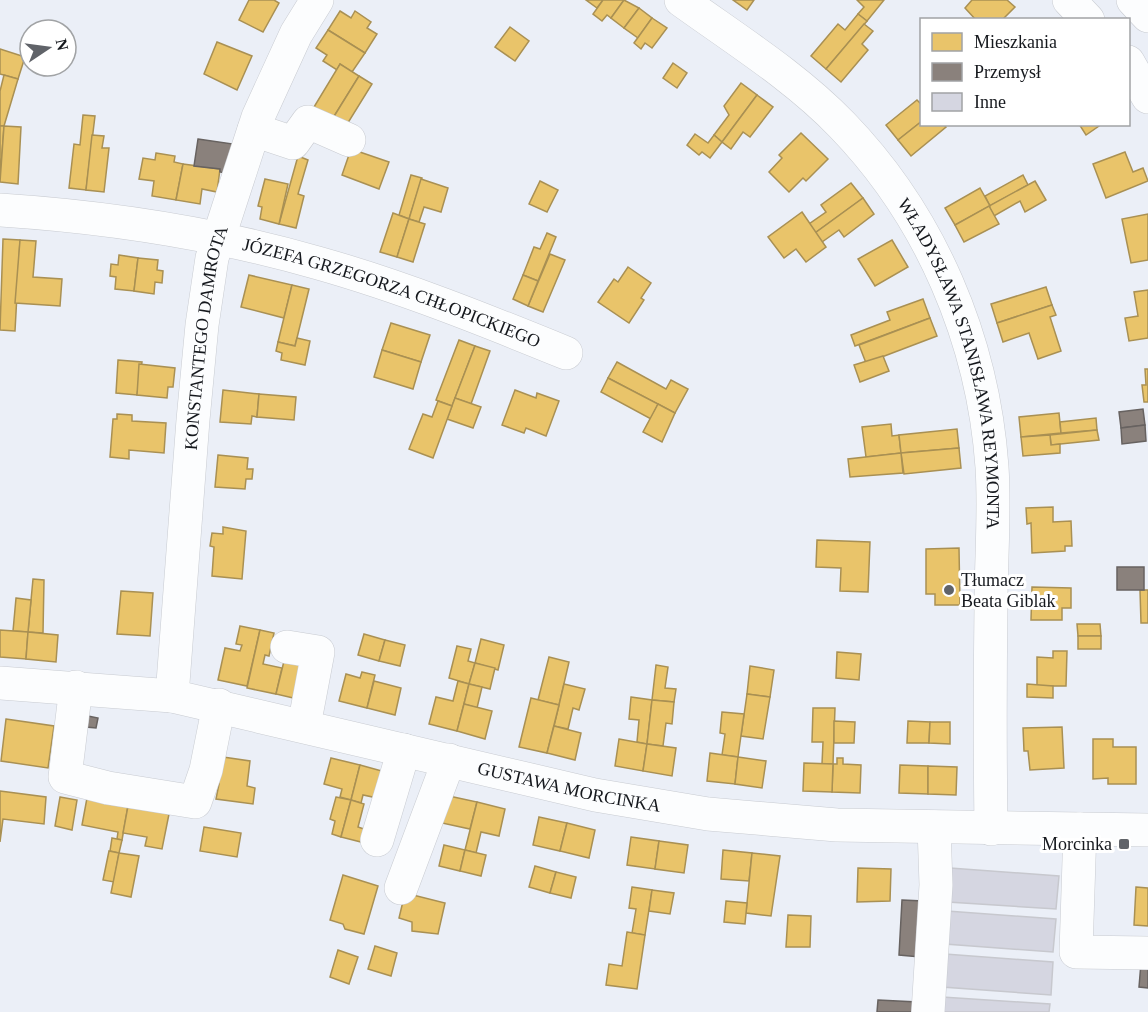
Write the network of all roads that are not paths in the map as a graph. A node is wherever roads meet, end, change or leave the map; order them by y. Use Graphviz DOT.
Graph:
graph roads {
  1 [pos="317,0"];
  2 [pos="681,0"];
  3 [pos="1069,0"];
  4 [pos="1133,0"];
  5 [pos="1148,16"];
  6 [pos="1086,18"];
  7 [pos="1130,66"];
  8 [pos="1148,97"];
  9 [pos="254,130"];
  10 [pos="349,140"];
  11 [pos="0,210"];
  12 [pos="219,238"];
  13 [pos="566,353"];
  14 [pos="287,647"];
  15 [pos="0,683"];
  16 [pos="76,687"];
  17 [pos="172,696"];
  18 [pos="219,705"];
  19 [pos="304,726"];
  20 [pos="404,750"];
  21 [pos="449,760"];
  22 [pos="934,827"];
  23 [pos="991,828"];
  24 [pos="1080,829"];
  25 [pos="1148,830"];
  26 [pos="377,840"];
  27 [pos="401,888"];
  28 [pos="1148,953"];
  29 [pos="928,1012"];
  1 -- 9 [label="street, KONSTANTEGO DAMROTA"];
  2 -- 23 [label="street, WŁADYSŁAWA STANISŁAWA REYMONTA"];
  3 -- 6 [label="street"];
  4 -- 5 [label="street"];
  7 -- 8 [label="street"];
  9 -- 10 [label="street"];
  9 -- 12 [label="street, KONSTANTEGO DAMROTA"];
  11 -- 12 [label="street, JÓZEFA GRZEGORZA CHŁOPICKIEGO"];
  12 -- 13 [label="street, JÓZEFA GRZEGORZA CHŁOPICKIEGO"];
  12 -- 17 [label="street, KONSTANTEGO DAMROTA"];
  14 -- 19 [label="street"];
  15 -- 16 [label="street, GUSTAWA MORCINKA"];
  16 -- 17 [label="street, GUSTAWA MORCINKA"];
  16 -- 18 [label="street"];
  17 -- 18 [label="street, GUSTAWA MORCINKA"];
  18 -- 19 [label="street, GUSTAWA MORCINKA"];
  19 -- 20 [label="street, GUSTAWA MORCINKA"];
  20 -- 21 [label="street, GUSTAWA MORCINKA"];
  20 -- 26 [label="street"];
  21 -- 22 [label="street, GUSTAWA MORCINKA"];
  21 -- 27 [label="street"];
  22 -- 23 [label="street, GUSTAWA MORCINKA"];
  22 -- 29 [label="street"];
  23 -- 24 [label="street, GUSTAWA MORCINKA"];
  24 -- 25 [label="street, GUSTAWA MORCINKA"];
  24 -- 28 [label="street"];
}
